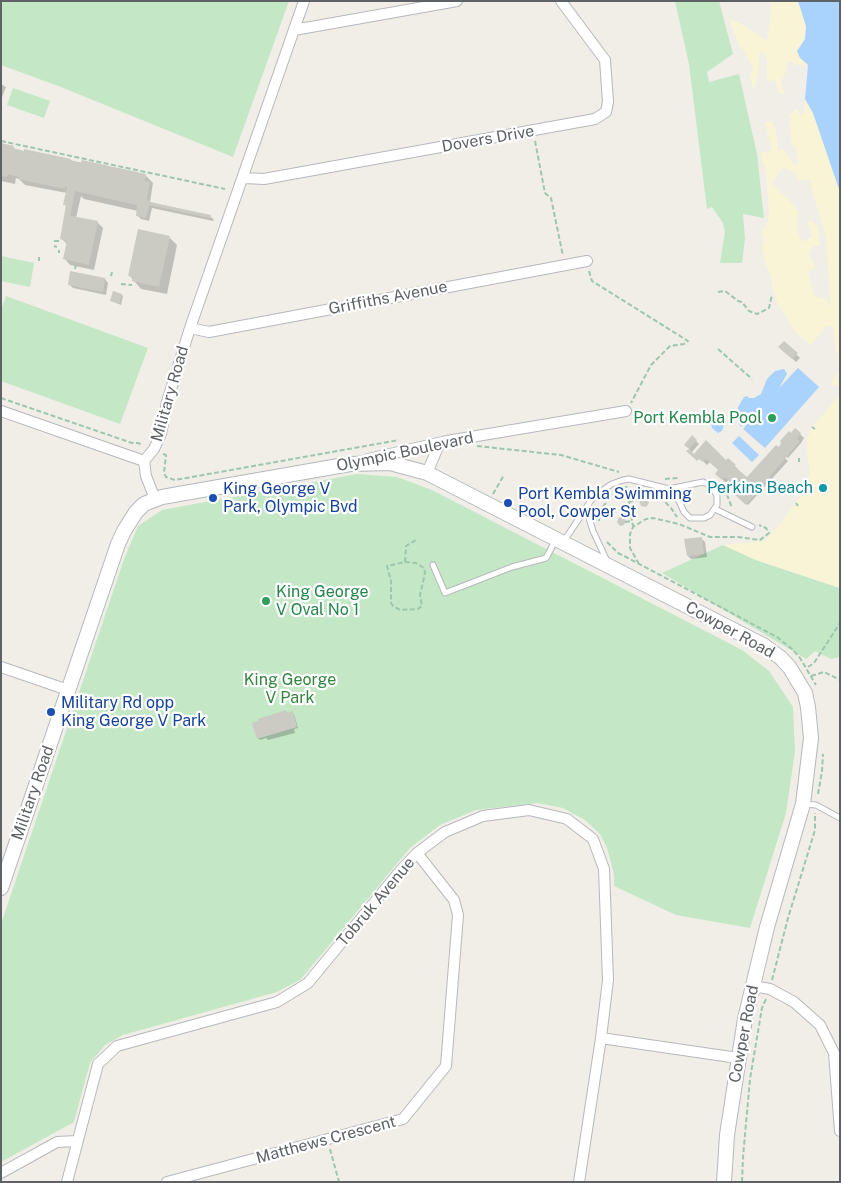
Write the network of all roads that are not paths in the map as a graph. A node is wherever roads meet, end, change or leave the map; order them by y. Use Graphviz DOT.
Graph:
graph roads {
  1 [pos="304,1"];
  2 [pos="457,1"];
  3 [pos="561,1"];
  4 [pos="294,30"];
  5 [pos="244,178"];
  6 [pos="587,261"];
  7 [pos="190,328"];
  8 [pos="1,411"];
  9 [pos="626,411"];
  10 [pos="446,441"];
  11 [pos="144,461"];
  12 [pos="350,464"];
  13 [pos="427,473"];
  14 [pos="670,489"];
  15 [pos="155,499"];
  16 [pos="586,508"];
  17 [pos="715,509"];
  18 [pos="755,526"];
  19 [pos="560,541"];
  20 [pos="433,565"];
  21 [pos="610,567"];
  22 [pos="1,667"];
  23 [pos="68,690"];
  24 [pos="809,805"];
  25 [pos="840,818"];
  26 [pos="417,853"];
  27 [pos="1,888"];
  28 [pos="753,986"];
  29 [pos="602,1038"];
  30 [pos="738,1058"];
  31 [pos="840,1131"];
  32 [pos="77,1141"];
  33 [pos="1,1173"];
  34 [pos="67,1182"];
  35 [pos="167,1182"];
  36 [pos="579,1182"];
  37 [pos="724,1182"];
  1 -- 4 [label="street, Military Road"];
  2 -- 4 [label="street"];
  3 -- 5 [label="street, Dovers Drive"];
  4 -- 5 [label="street, Military Road"];
  5 -- 7 [label="street, Military Road"];
  6 -- 7 [label="street, Griffiths Avenue"];
  7 -- 11 [label="street, Military Road"];
  8 -- 11 [label="street"];
  9 -- 10 [label="street, Olympic Boulevard"];
  10 -- 12 [label="street, Olympic Boulevard"];
  10 -- 13 [label="street"];
  11 -- 15 [label="street, Military Road"];
  12 -- 13 [label="main road, Cowper Road"];
  12 -- 15 [label="main road, Olympic Boulevard"];
  13 -- 19 [label="main road, Cowper Road"];
  14 -- 16 [label="lane"];
  14 -- 17 [label="lane"];
  14 -- 17 [label="lane"];
  15 -- 23 [label="main road, Military Road"];
  16 -- 19 [label="lane"];
  16 -- 21 [label="lane"];
  17 -- 18 [label="lane"];
  19 -- 20 [label="lane"];
  19 -- 21 [label="main road, Cowper Road"];
  21 -- 24 [label="main road, Cowper Road"];
  22 -- 23 [label="street"];
  23 -- 27 [label="main road, Military Road"];
  24 -- 25 [label="lane"];
  24 -- 28 [label="main road, Cowper Road"];
  26 -- 29 [label="street, Tobruk Avenue"];
  26 -- 32 [label="street, Tobruk Avenue"];
  26 -- 35 [label="street, Matthews Crescent"];
  28 -- 30 [label="main road, Cowper Road"];
  28 -- 31 [label="street"];
  29 -- 30 [label="street"];
  29 -- 36 [label="street, Tobruk Avenue"];
  30 -- 37 [label="main road, Cowper Road"];
  32 -- 33 [label="street"];
  32 -- 34 [label="street, Tobruk Avenue"];
}
